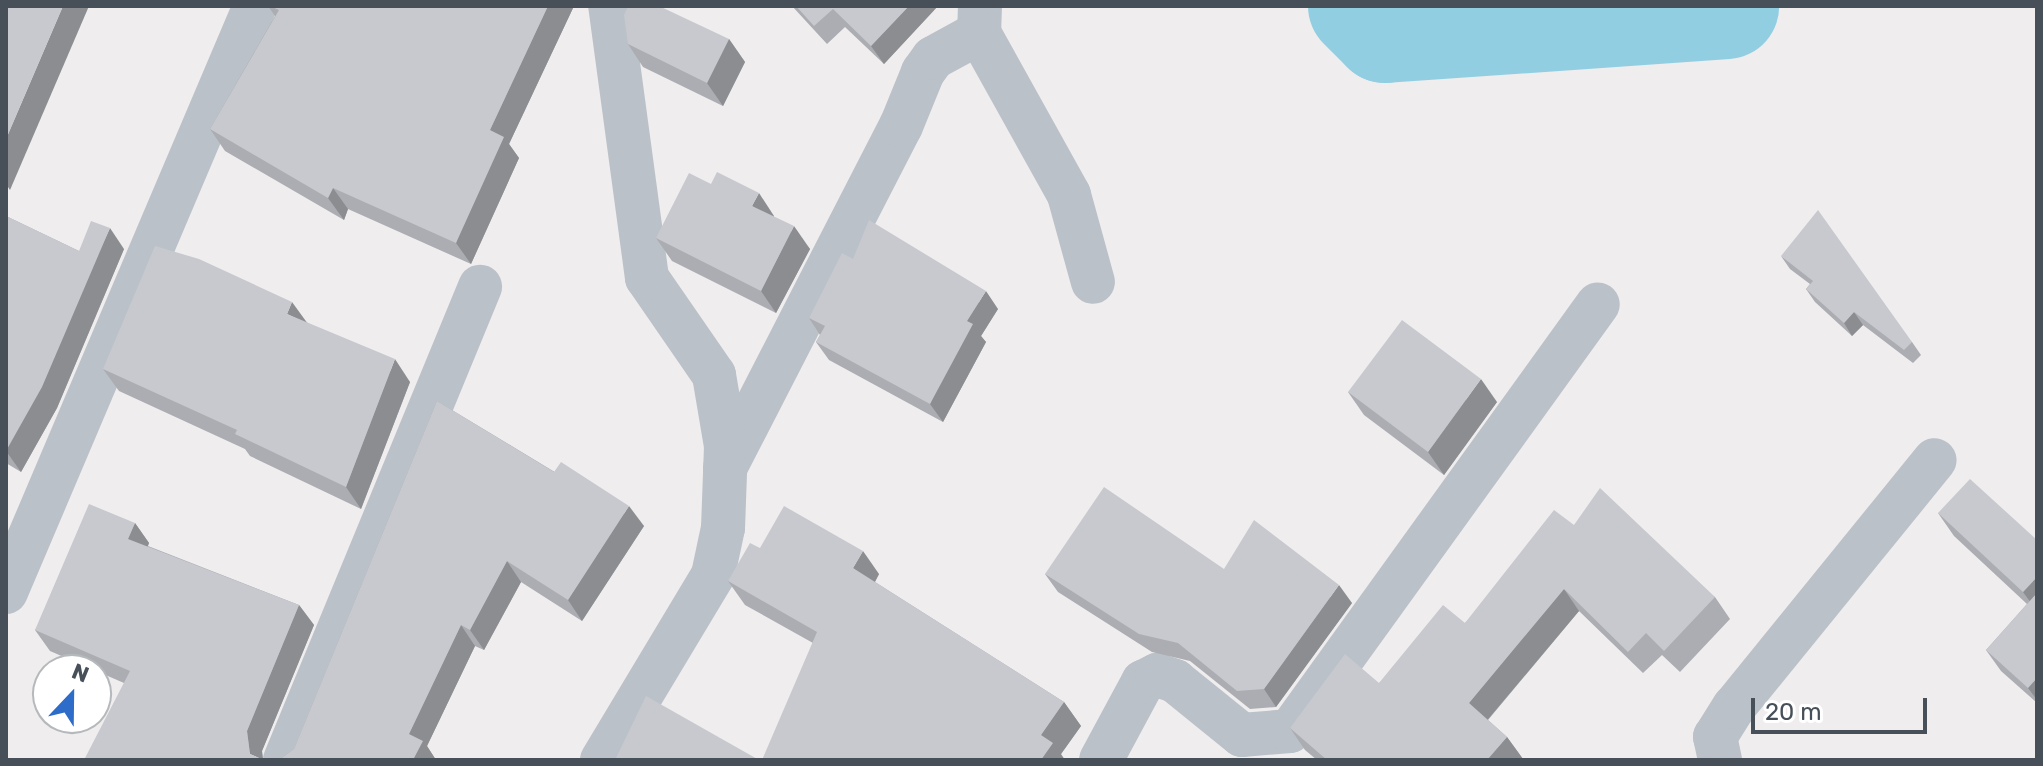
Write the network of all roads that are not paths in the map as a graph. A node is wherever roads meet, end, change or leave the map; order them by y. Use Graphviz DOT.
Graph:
graph roads {
  1 [pos="255,6"];
  2 [pos="610,6"];
  3 [pos="979,20"];
  4 [pos="1093,282"];
  5 [pos="480,287"];
  6 [pos="1598,304"];
  7 [pos="1935,460"];
  8 [pos="725,468"];
  9 [pos="6,592"];
  10 [pos="285,760"];
  11 [pos="602,760"];
  12 [pos="1101,760"];
  13 [pos="1720,760"];
  1 -- 9 [label="street"];
  2 -- 8 [label="street"];
  3 -- 4 [label="street"];
  3 -- 8 [label="street"];
  5 -- 10 [label="street"];
  6 -- 12 [label="street"];
  7 -- 13 [label="street"];
  8 -- 11 [label="street"];
}
